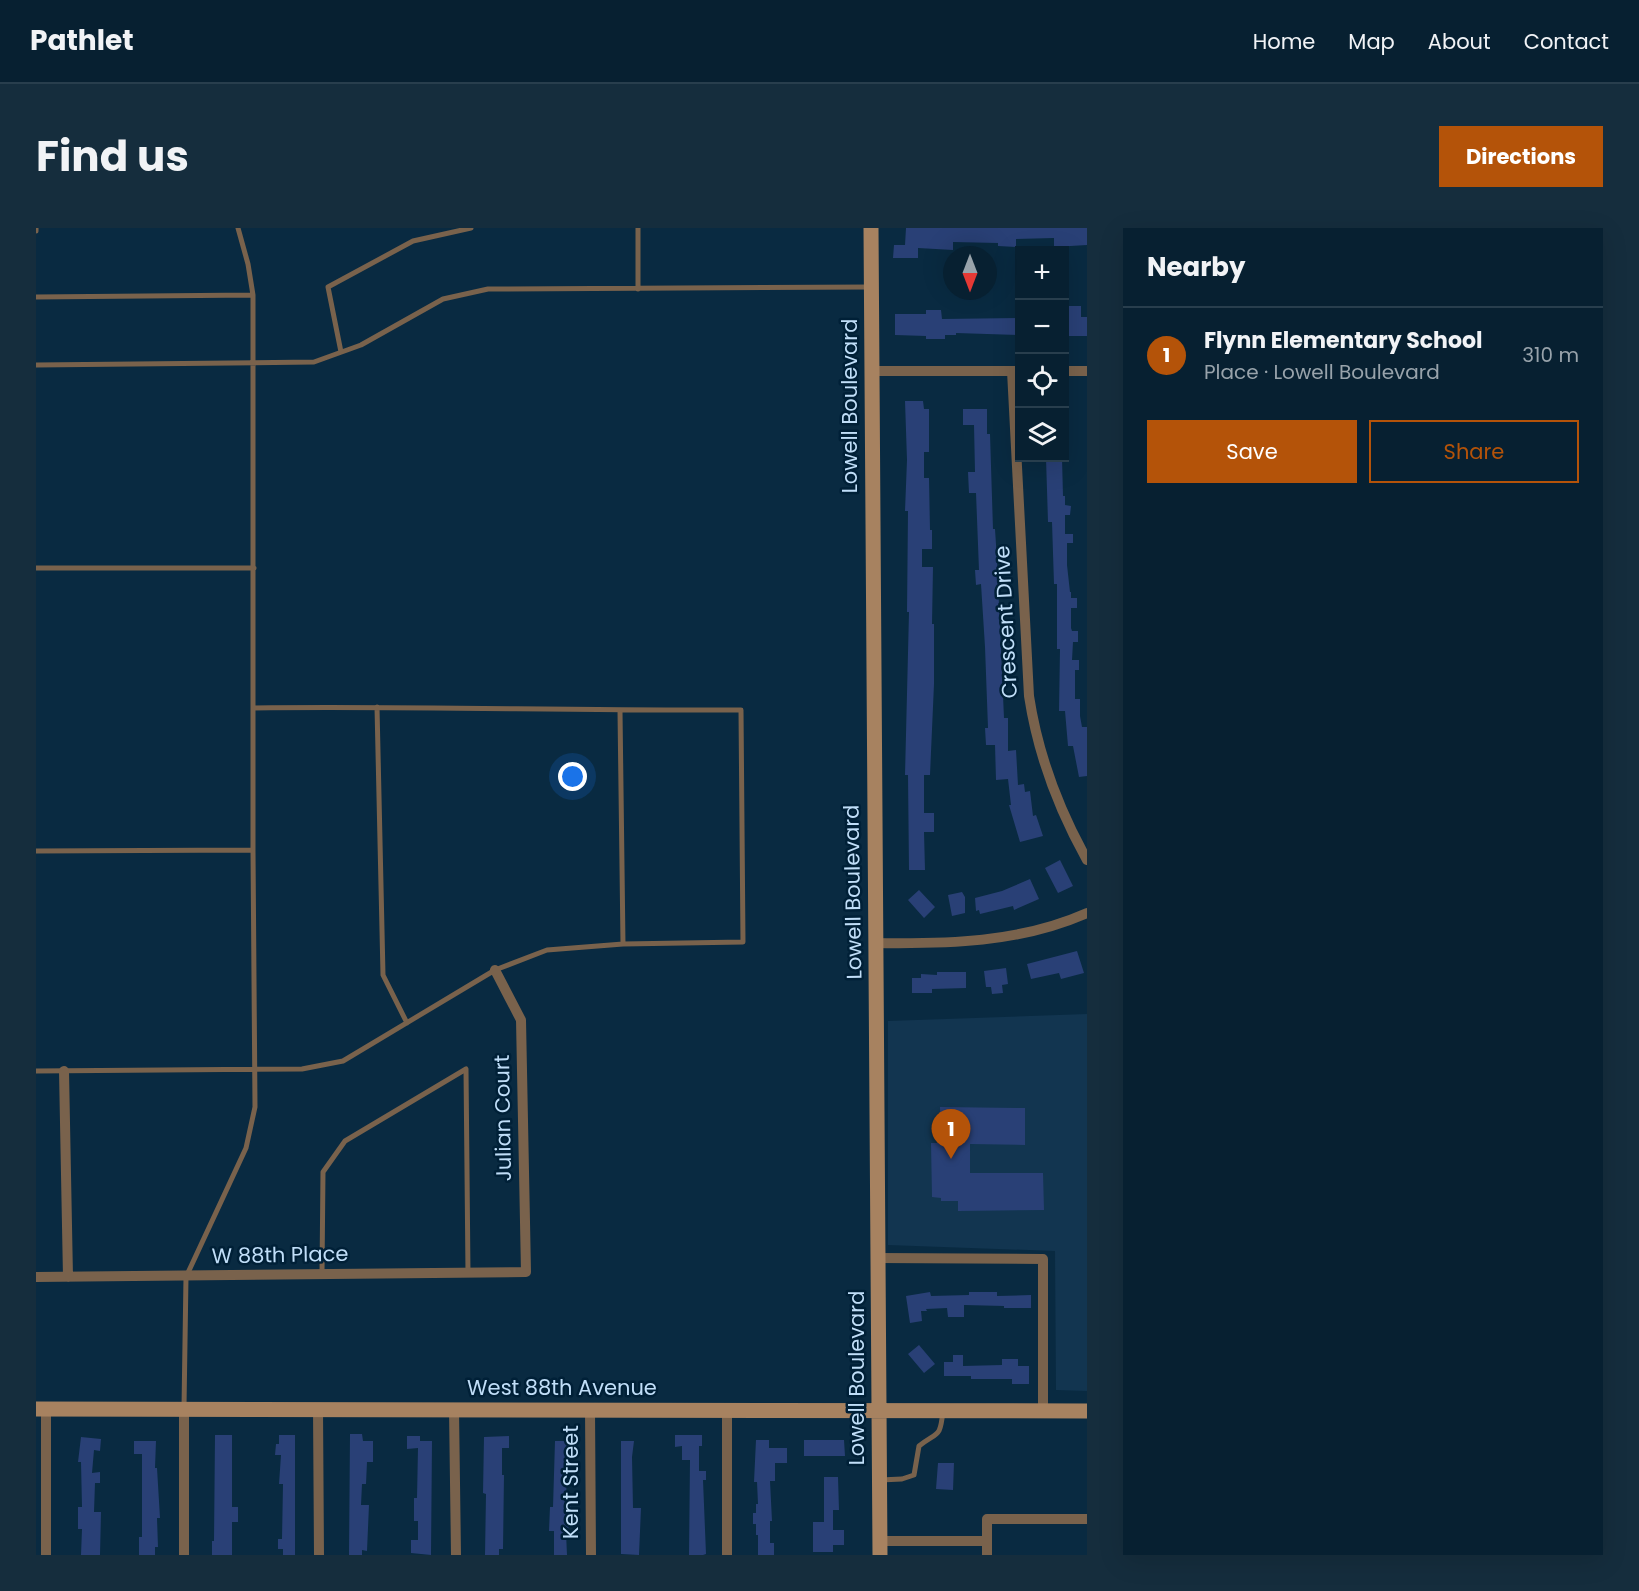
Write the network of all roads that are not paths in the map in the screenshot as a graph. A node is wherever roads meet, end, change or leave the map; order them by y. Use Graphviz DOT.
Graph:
graph roads {
  1 [pos="238,228"];
  2 [pos="471,228"];
  3 [pos="638,228"];
  4 [pos="871,228"];
  5 [pos="871,287"];
  6 [pos="638,289"];
  7 [pos="253,295"];
  8 [pos="36,297"];
  9 [pos="342,352"];
  10 [pos="253,364"];
  11 [pos="36,365"];
  12 [pos="871,370"];
  13 [pos="1015,371"];
  14 [pos="1069,371"];
  15 [pos="1087,371"];
  16 [pos="1017,408"];
  17 [pos="36,568"];
  18 [pos="254,568"];
  19 [pos="377,706"];
  20 [pos="254,708"];
  21 [pos="620,711"];
  22 [pos="253,850"];
  23 [pos="36,851"];
  24 [pos="1087,860"];
  25 [pos="1087,913"];
  26 [pos="875,943"];
  27 [pos="623,944"];
  28 [pos="495,969"];
  29 [pos="407,1023"];
  30 [pos="254,1070"];
  31 [pos="36,1071"];
  32 [pos="64,1071"];
  33 [pos="877,1258"];
  34 [pos="526,1272"];
  35 [pos="468,1273"];
  36 [pos="322,1274"];
  37 [pos="68,1276"];
  38 [pos="186,1276"];
  39 [pos="36,1277"];
  40 [pos="184,1408"];
  41 [pos="41,1409"];
  42 [pos="318,1409"];
  43 [pos="454,1409"];
  44 [pos="590,1409"];
  45 [pos="727,1409"];
  46 [pos="878,1409"];
  47 [pos="943,1410"];
  48 [pos="1043,1411"];
  49 [pos="1087,1411"];
  50 [pos="879,1480"];
  51 [pos="1087,1519"];
  52 [pos="987,1541"];
  53 [pos="880,1548"];
  54 [pos="46,1555"];
  55 [pos="184,1555"];
  56 [pos="319,1555"];
  57 [pos="456,1555"];
  58 [pos="591,1555"];
  59 [pos="727,1555"];
  60 [pos="987,1555"];
  1 -- 7 [label="lane"];
  2 -- 9 [label="lane"];
  3 -- 6 [label="lane"];
  4 -- 5 [label="street, Lowell Boulevard"];
  5 -- 6 [label="lane"];
  5 -- 12 [label="street, Lowell Boulevard"];
  6 -- 9 [label="lane"];
  7 -- 8 [label="lane"];
  7 -- 10 [label="lane"];
  9 -- 10 [label="lane"];
  10 -- 11 [label="lane"];
  10 -- 18 [label="lane"];
  12 -- 13 [label="street"];
  12 -- 26 [label="street, Lowell Boulevard"];
  14 -- 15 [label="street"];
  16 -- 24 [label="street, Crescent Drive"];
  17 -- 18 [label="lane"];
  18 -- 20 [label="lane"];
  19 -- 20 [label="lane"];
  19 -- 21 [label="lane"];
  19 -- 29 [label="lane"];
  20 -- 22 [label="lane"];
  21 -- 27 [label="lane"];
  21 -- 27 [label="lane"];
  22 -- 23 [label="lane"];
  22 -- 30 [label="lane"];
  25 -- 26 [label="street"];
  26 -- 33 [label="street, Lowell Boulevard"];
  27 -- 28 [label="lane"];
  28 -- 29 [label="lane"];
  28 -- 34 [label="street, Julian Court"];
  29 -- 30 [label="lane"];
  30 -- 32 [label="lane"];
  30 -- 38 [label="lane"];
  31 -- 32 [label="lane"];
  32 -- 37 [label="street"];
  33 -- 46 [label="street, Lowell Boulevard"];
  33 -- 48 [label="street"];
  34 -- 35 [label="street, W 88th Place"];
  35 -- 36 [label="street, W 88th Place"];
  35 -- 36 [label="lane"];
  36 -- 38 [label="street, W 88th Place"];
  37 -- 38 [label="street, W 88th Place"];
  37 -- 39 [label="street, W 88th Place"];
  38 -- 40 [label="lane"];
  40 -- 41 [label="street, West 88th Avenue"];
  40 -- 42 [label="street, West 88th Avenue"];
  40 -- 55 [label="street"];
  41 -- 54 [label="street"];
  42 -- 43 [label="street, West 88th Avenue"];
  42 -- 56 [label="street"];
  43 -- 44 [label="street, West 88th Avenue"];
  43 -- 57 [label="street"];
  44 -- 45 [label="street, West 88th Avenue"];
  44 -- 58 [label="street, Kent Street"];
  45 -- 46 [label="street, West 88th Avenue"];
  45 -- 59 [label="street"];
  46 -- 47 [label="street, West 88th Avenue"];
  46 -- 50 [label="street, Lowell Boulevard"];
  47 -- 48 [label="street, West 88th Avenue"];
  47 -- 50 [label="lane"];
  48 -- 49 [label="street, West 88th Avenue"];
  50 -- 53 [label="street, Lowell Boulevard"];
  51 -- 52 [label="street"];
  52 -- 53 [label="street"];
  52 -- 60 [label="street"];
}
